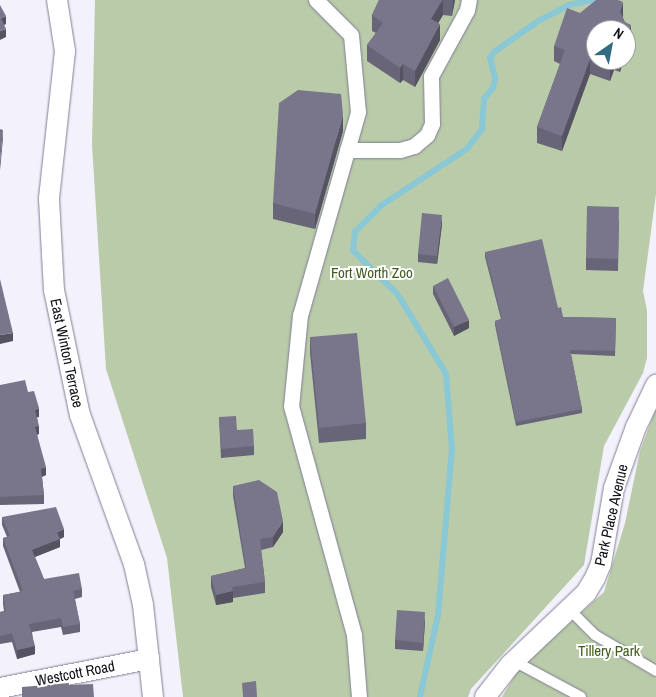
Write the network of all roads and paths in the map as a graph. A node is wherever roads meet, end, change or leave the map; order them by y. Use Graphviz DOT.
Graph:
graph roads {
  1 [pos="57,0"];
  2 [pos="316,0"];
  3 [pos="469,0"];
  4 [pos="347,150"];
  5 [pos="656,385"];
  6 [pos="569,609"];
  7 [pos="149,659"];
  8 [pos="514,661"];
  9 [pos="656,671"];
  10 [pos="0,688"];
  11 [pos="153,697"];
  12 [pos="359,697"];
  13 [pos="485,697"];
  14 [pos="580,697"];
  1 -- 7 [label="street, East Winton Terrace"];
  2 -- 4 [label="street"];
  3 -- 4 [label="street"];
  4 -- 12 [label="street"];
  5 -- 6 [label="street, Park Place Avenue"];
  6 -- 8 [label="street, Park Place Avenue"];
  6 -- 9 [label="lane"];
  7 -- 10 [label="street, Westcott Road"];
  7 -- 11 [label="street, East Winton Terrace"];
  8 -- 13 [label="street, Park Place Avenue"];
  8 -- 14 [label="lane"];
}
